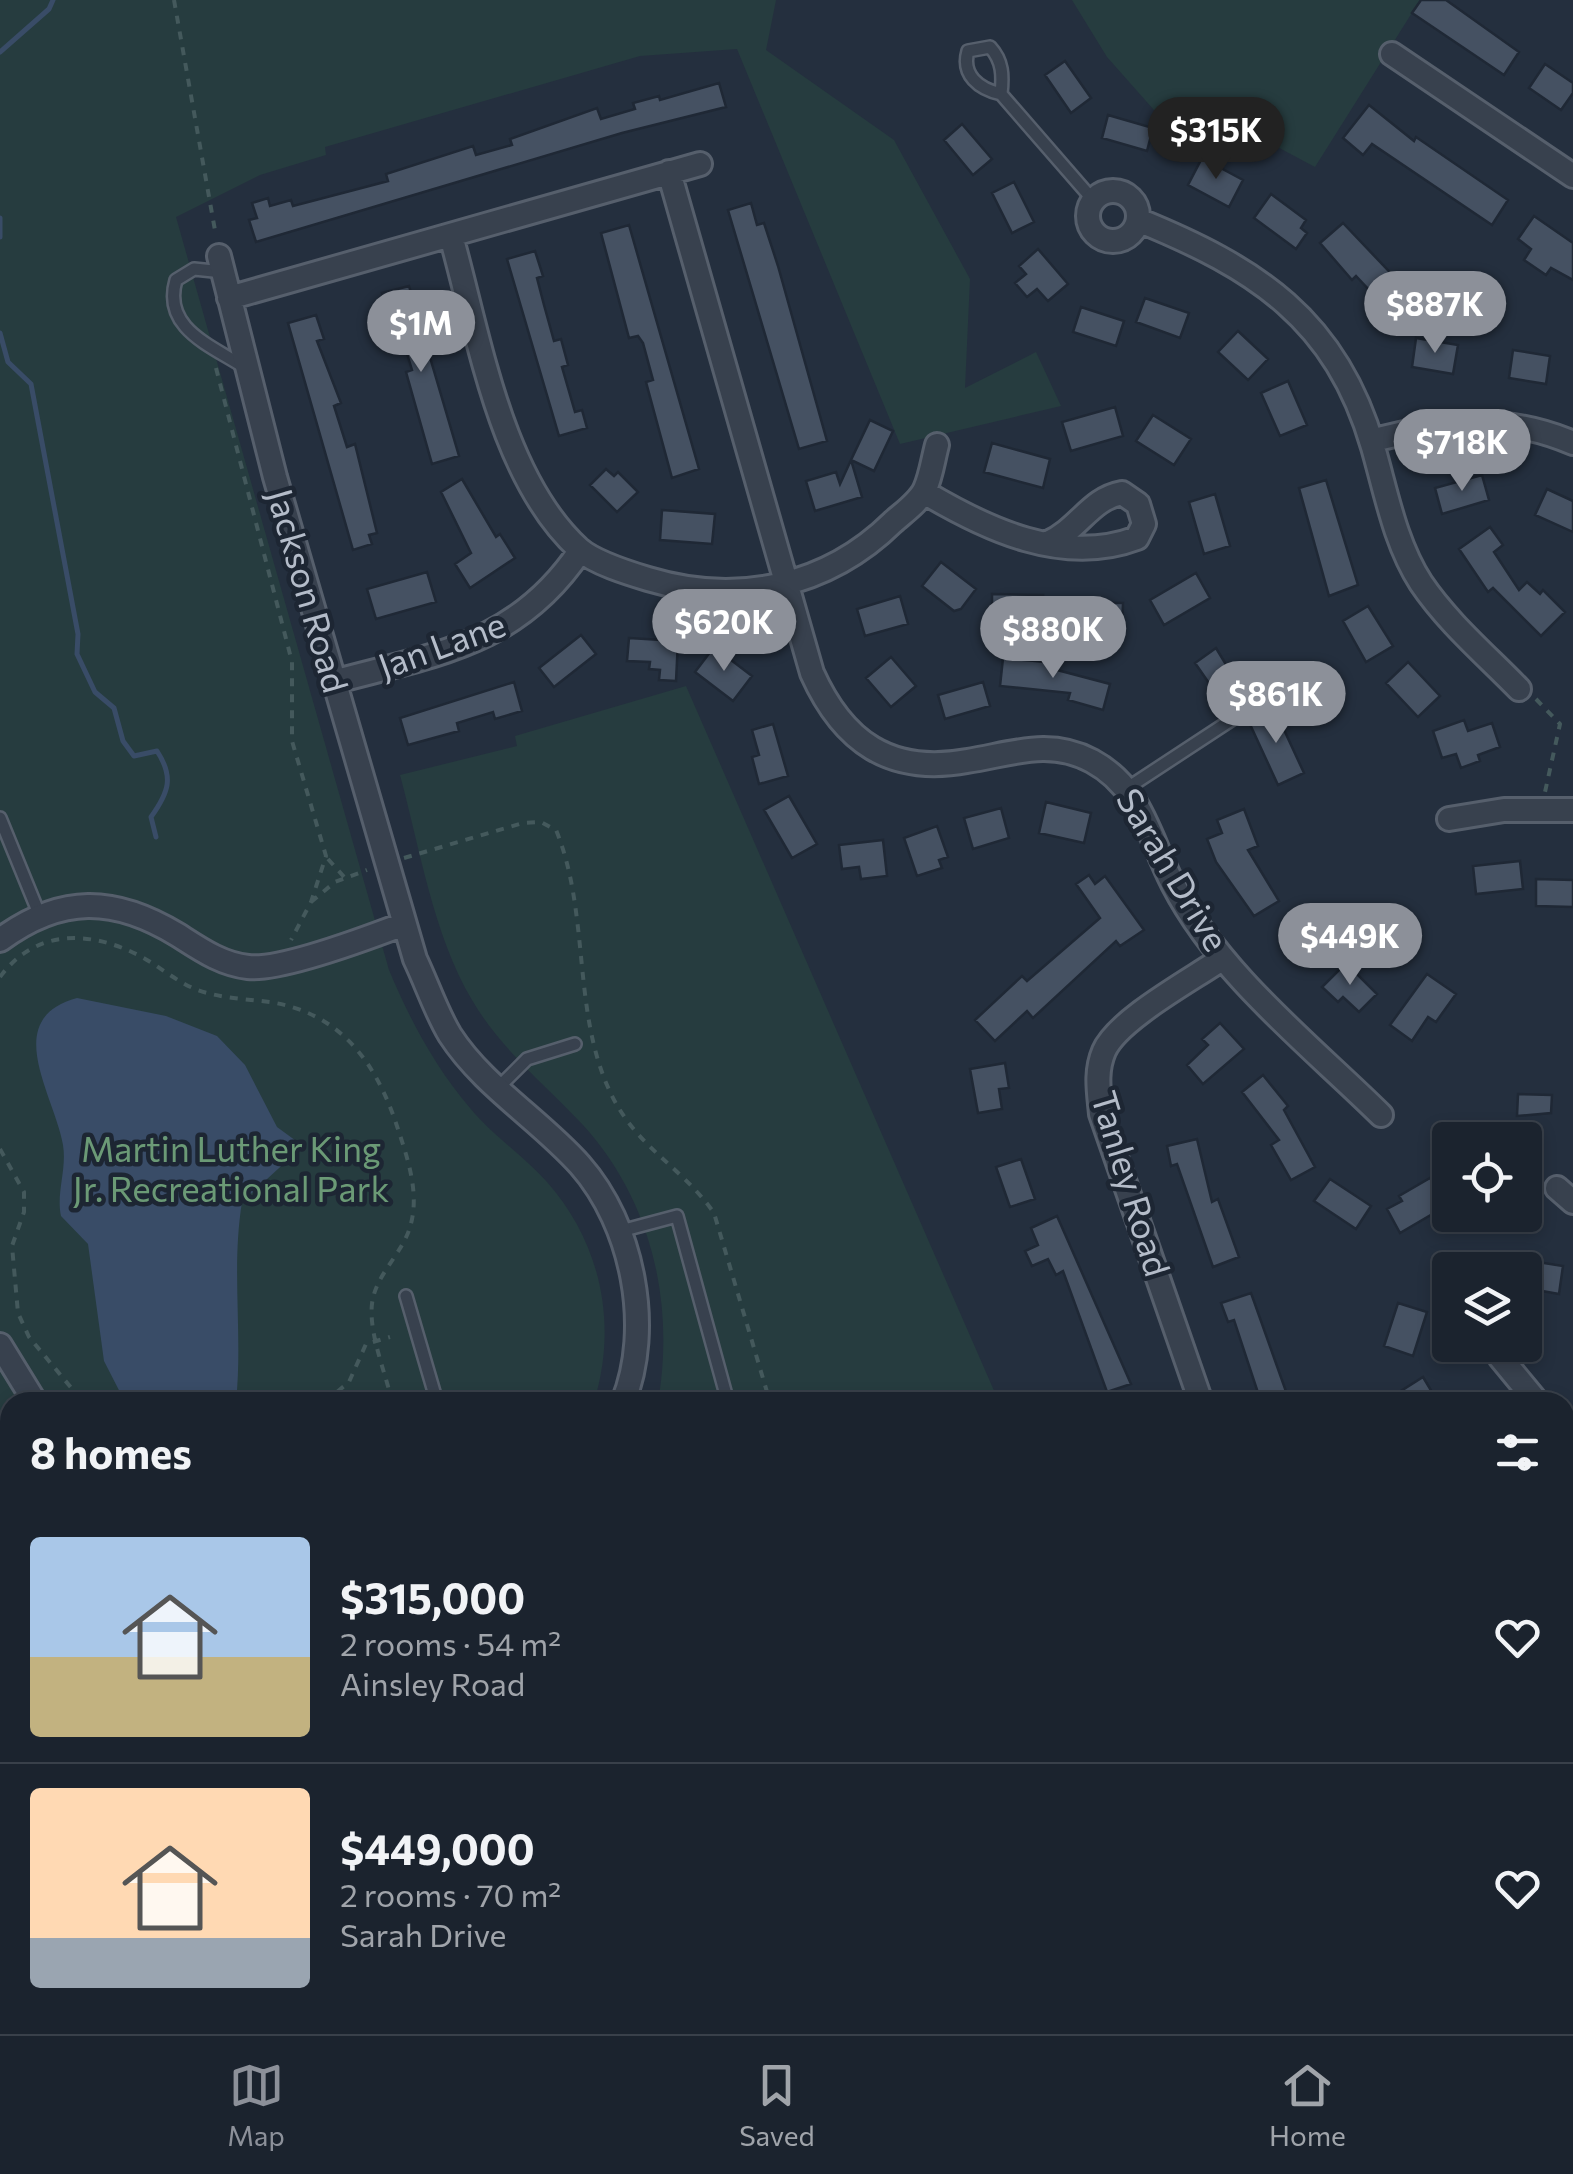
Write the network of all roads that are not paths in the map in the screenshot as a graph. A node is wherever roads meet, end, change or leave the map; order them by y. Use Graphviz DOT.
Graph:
graph roads {
  1 [pos="1392,54"];
  2 [pos="1001,94"];
  3 [pos="700,164"];
  4 [pos="669,172"];
  5 [pos="1573,176"];
  6 [pos="1094,200"];
  7 [pos="1138,220"];
  8 [pos="451,236"];
  9 [pos="221,264"];
  10 [pos="229,298"];
  11 [pos="244,367"];
  12 [pos="1372,441"];
  13 [pos="1573,443"];
  14 [pos="937,446"];
  15 [pos="924,492"];
  16 [pos="1048,543"];
  17 [pos="580,550"];
  18 [pos="787,585"];
  19 [pos="333,682"];
  20 [pos="1519,689"];
  21 [pos="1254,705"];
  22 [pos="1126,789"];
  23 [pos="1573,810"];
  24 [pos="0,818"];
  25 [pos="1449,819"];
  26 [pos="40,916"];
  27 [pos="404,924"];
  28 [pos="0,940"];
  29 [pos="1223,958"];
  30 [pos="575,1044"];
  31 [pos="498,1087"];
  32 [pos="1380,1114"];
  33 [pos="618,1232"];
  34 [pos="406,1296"];
  35 [pos="0,1344"];
  36 [pos="1504,1362"];
  37 [pos="29,1392"];
  38 [pos="434,1392"];
  39 [pos="625,1392"];
  40 [pos="725,1392"];
  41 [pos="1198,1392"];
  42 [pos="1529,1392"];
  1 -- 5 [label="street"];
  2 -- 6 [label="lane"];
  3 -- 4 [label="street"];
  4 -- 8 [label="street"];
  4 -- 18 [label="street, Sarah Drive"];
  6 -- 7 [label="street"];
  6 -- 7 [label="street"];
  7 -- 12 [label="street"];
  8 -- 10 [label="street"];
  8 -- 17 [label="street"];
  9 -- 10 [label="street, Jackson Road"];
  9 -- 11 [label="lane"];
  10 -- 11 [label="street, Jackson Road"];
  11 -- 19 [label="street, Jackson Road"];
  12 -- 13 [label="street"];
  12 -- 20 [label="street"];
  14 -- 15 [label="street"];
  15 -- 16 [label="street"];
  15 -- 18 [label="street"];
  17 -- 18 [label="street"];
  17 -- 19 [label="street, Jan Lane"];
  18 -- 22 [label="street, Sarah Drive"];
  19 -- 27 [label="street, Jackson Road"];
  21 -- 22 [label="lane"];
  22 -- 29 [label="street, Sarah Drive"];
  23 -- 25 [label="street"];
  24 -- 26 [label="lane"];
  26 -- 27 [label="street"];
  26 -- 28 [label="street"];
  27 -- 31 [label="street, Jackson Road"];
  29 -- 32 [label="street, Sarah Drive"];
  29 -- 41 [label="street, Tanley Road"];
  30 -- 31 [label="lane"];
  31 -- 33 [label="street, Jackson Road"];
  33 -- 39 [label="street, Jackson Road"];
  33 -- 40 [label="lane"];
  34 -- 38 [label="lane"];
  35 -- 37 [label="street"];
  36 -- 42 [label="street"];
}
